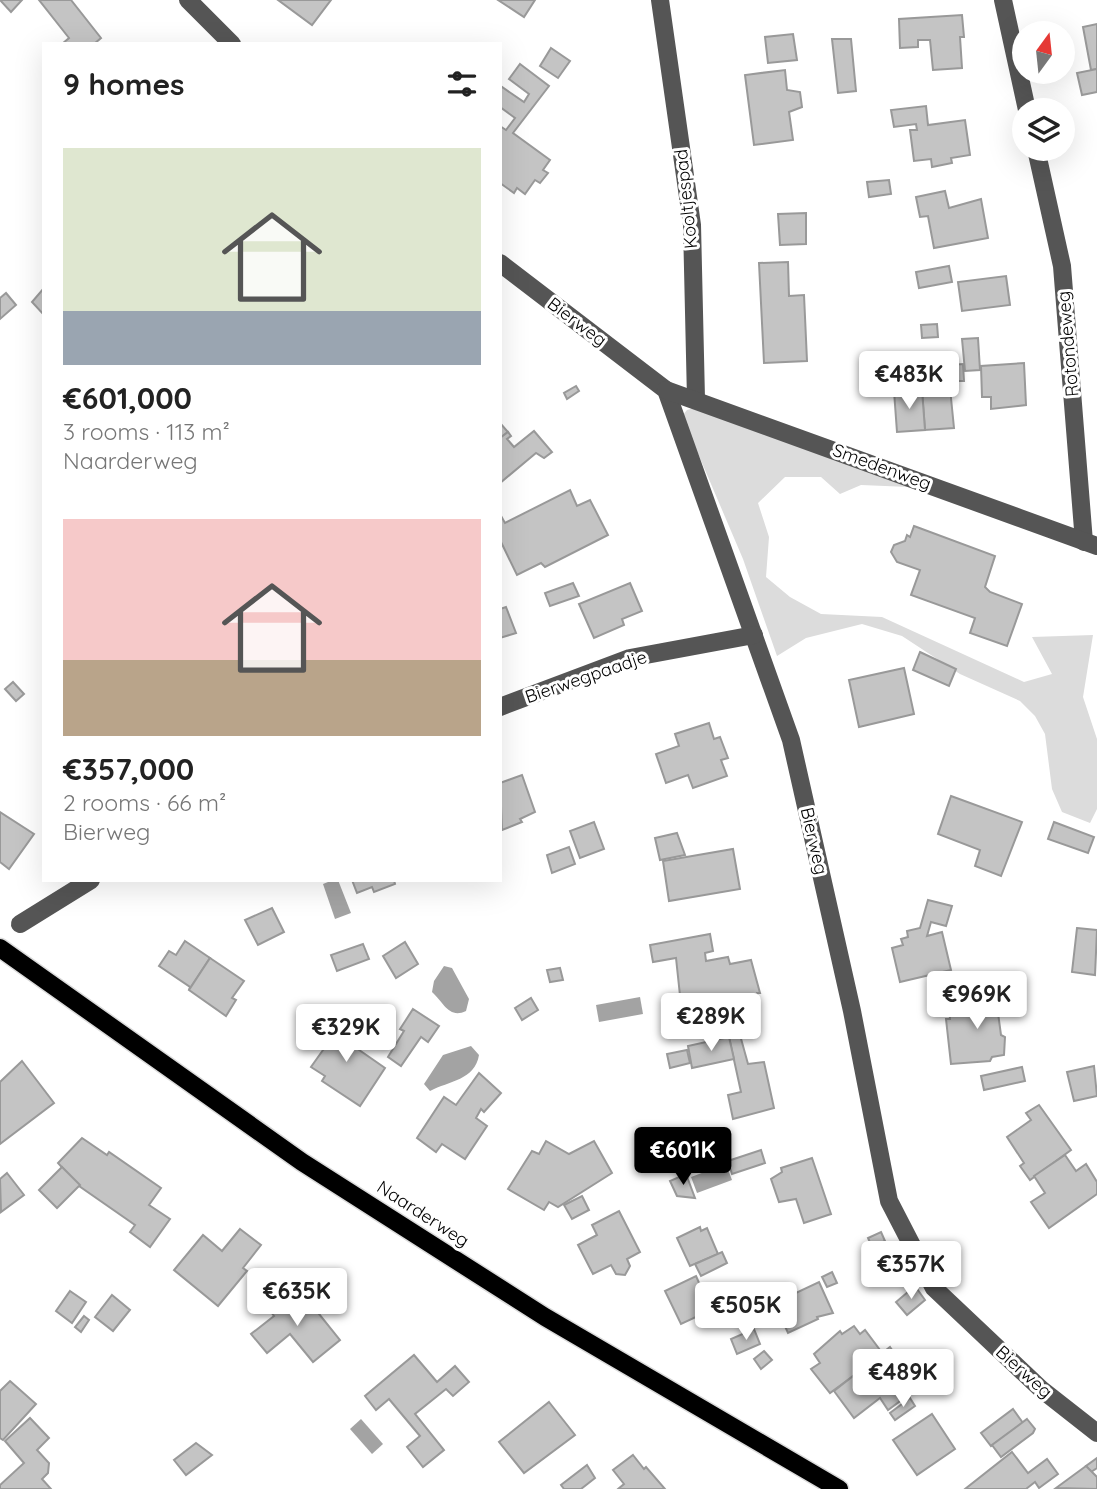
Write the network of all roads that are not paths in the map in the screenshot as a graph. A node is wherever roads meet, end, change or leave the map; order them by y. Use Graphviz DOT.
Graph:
graph roads {
  1 [pos="188,0"];
  2 [pos="660,0"];
  3 [pos="1003,0"];
  4 [pos="230,42"];
  5 [pos="1024,98"];
  6 [pos="1039,161"];
  7 [pos="502,265"];
  8 [pos="666,390"];
  9 [pos="696,399"];
  10 [pos="1091,544"];
  11 [pos="754,635"];
  12 [pos="502,706"];
  13 [pos="89,882"];
  14 [pos="20,924"];
  15 [pos="0,948"];
  16 [pos="1097,1433"];
  17 [pos="839,1489"];
  1 -- 4 [label="street"];
  2 -- 9 [label="street, Kooltjespad"];
  3 -- 5 [label="street"];
  6 -- 10 [label="street, Rotondeweg"];
  7 -- 8 [label="street, Bierweg"];
  8 -- 9 [label="street, Smedenweg"];
  8 -- 11 [label="street, Bierweg"];
  9 -- 10 [label="street, Smedenweg"];
  11 -- 12 [label="street, Bierwegpaadje"];
  11 -- 16 [label="street, Bierweg"];
  13 -- 14 [label="street"];
  15 -- 17 [label="main road, Naarderweg"];
}
